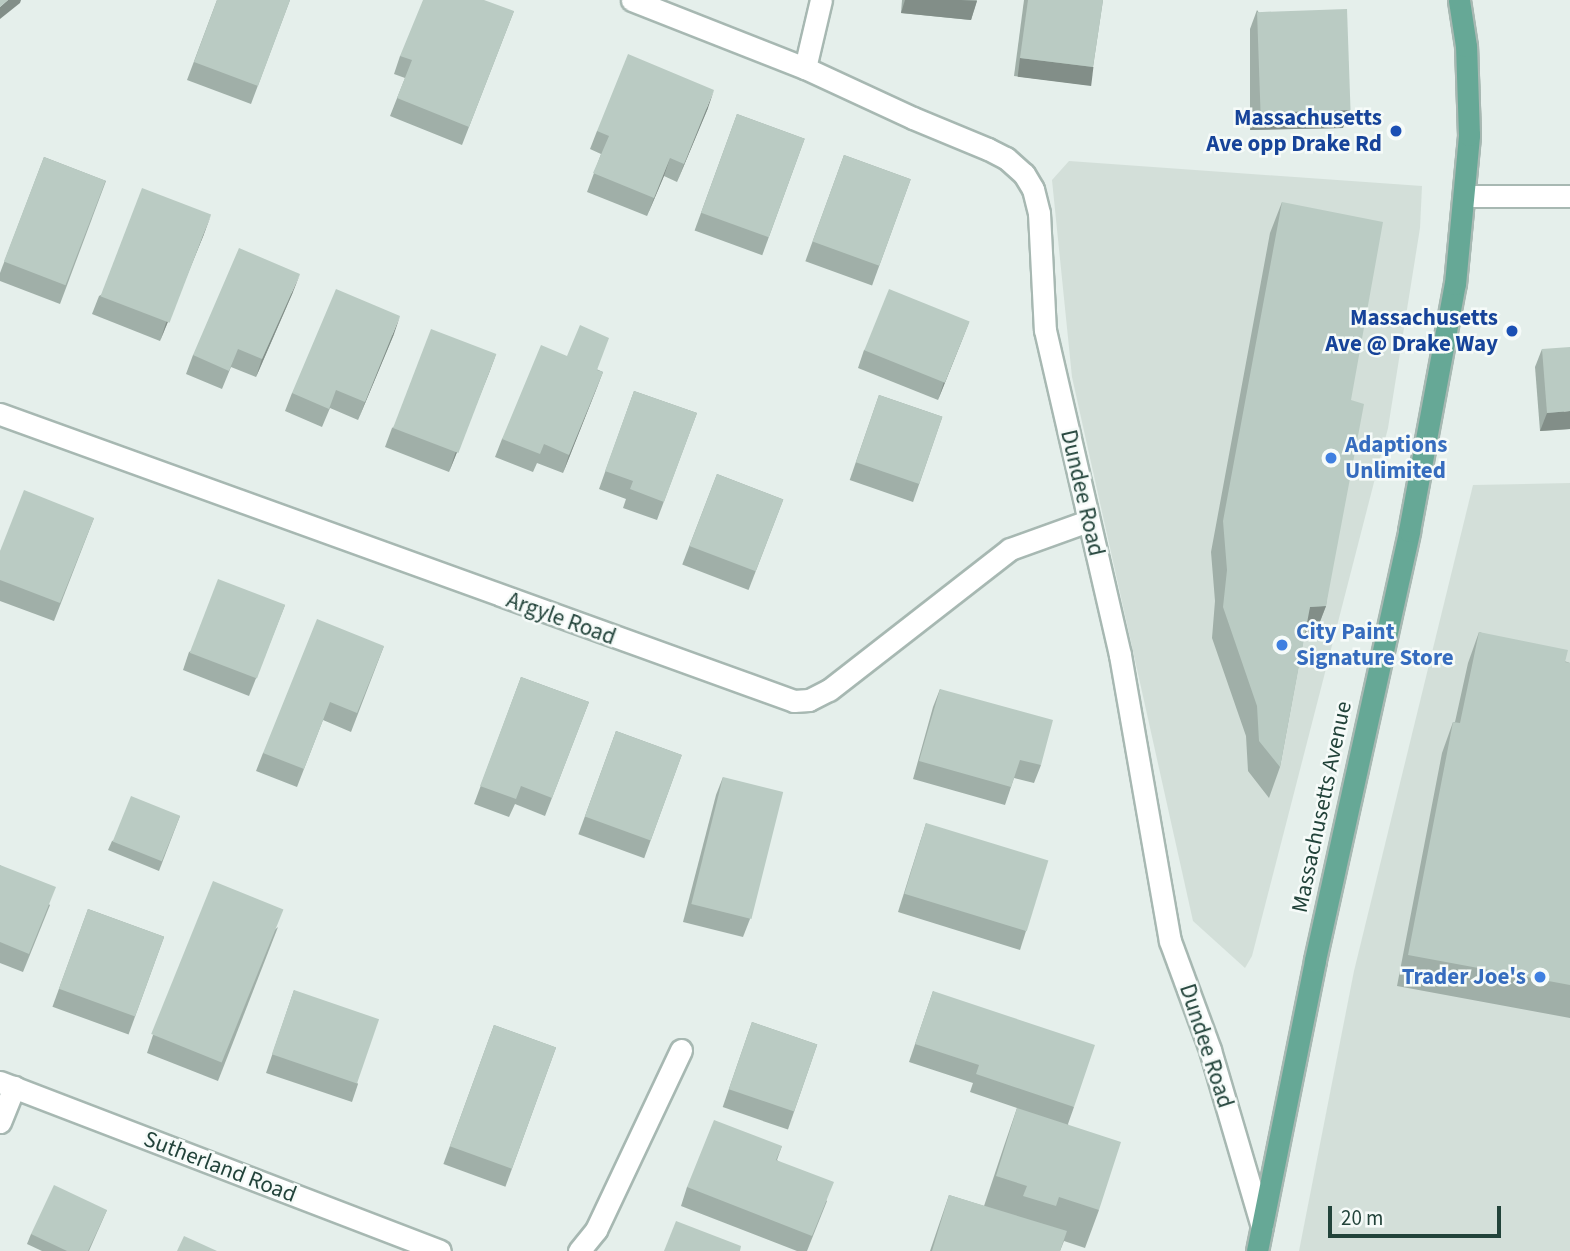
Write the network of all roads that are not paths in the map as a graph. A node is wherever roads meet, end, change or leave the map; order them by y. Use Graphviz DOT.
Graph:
graph roads {
  1 [pos="632,0"];
  2 [pos="821,0"];
  3 [pos="1459,0"];
  4 [pos="805,68"];
  5 [pos="1466,196"];
  6 [pos="1570,196"];
  7 [pos="0,414"];
  8 [pos="1088,521"];
  9 [pos="681,1050"];
  10 [pos="7,1084"];
  11 [pos="0,1122"];
  12 [pos="1262,1227"];
  13 [pos="440,1251"];
  14 [pos="579,1251"];
  15 [pos="1257,1251"];
  1 -- 4 [label="street, Dundee Road"];
  2 -- 4 [label="street"];
  3 -- 5 [label="main road, Massachusetts Avenue"];
  4 -- 8 [label="street, Dundee Road"];
  5 -- 6 [label="street"];
  5 -- 12 [label="main road, Massachusetts Avenue"];
  7 -- 8 [label="street, Argyle Road"];
  8 -- 12 [label="street, Dundee Road"];
  9 -- 14 [label="street"];
  10 -- 11 [label="street"];
  10 -- 13 [label="street, Sutherland Road"];
  12 -- 15 [label="main road, Massachusetts Avenue"];
}
